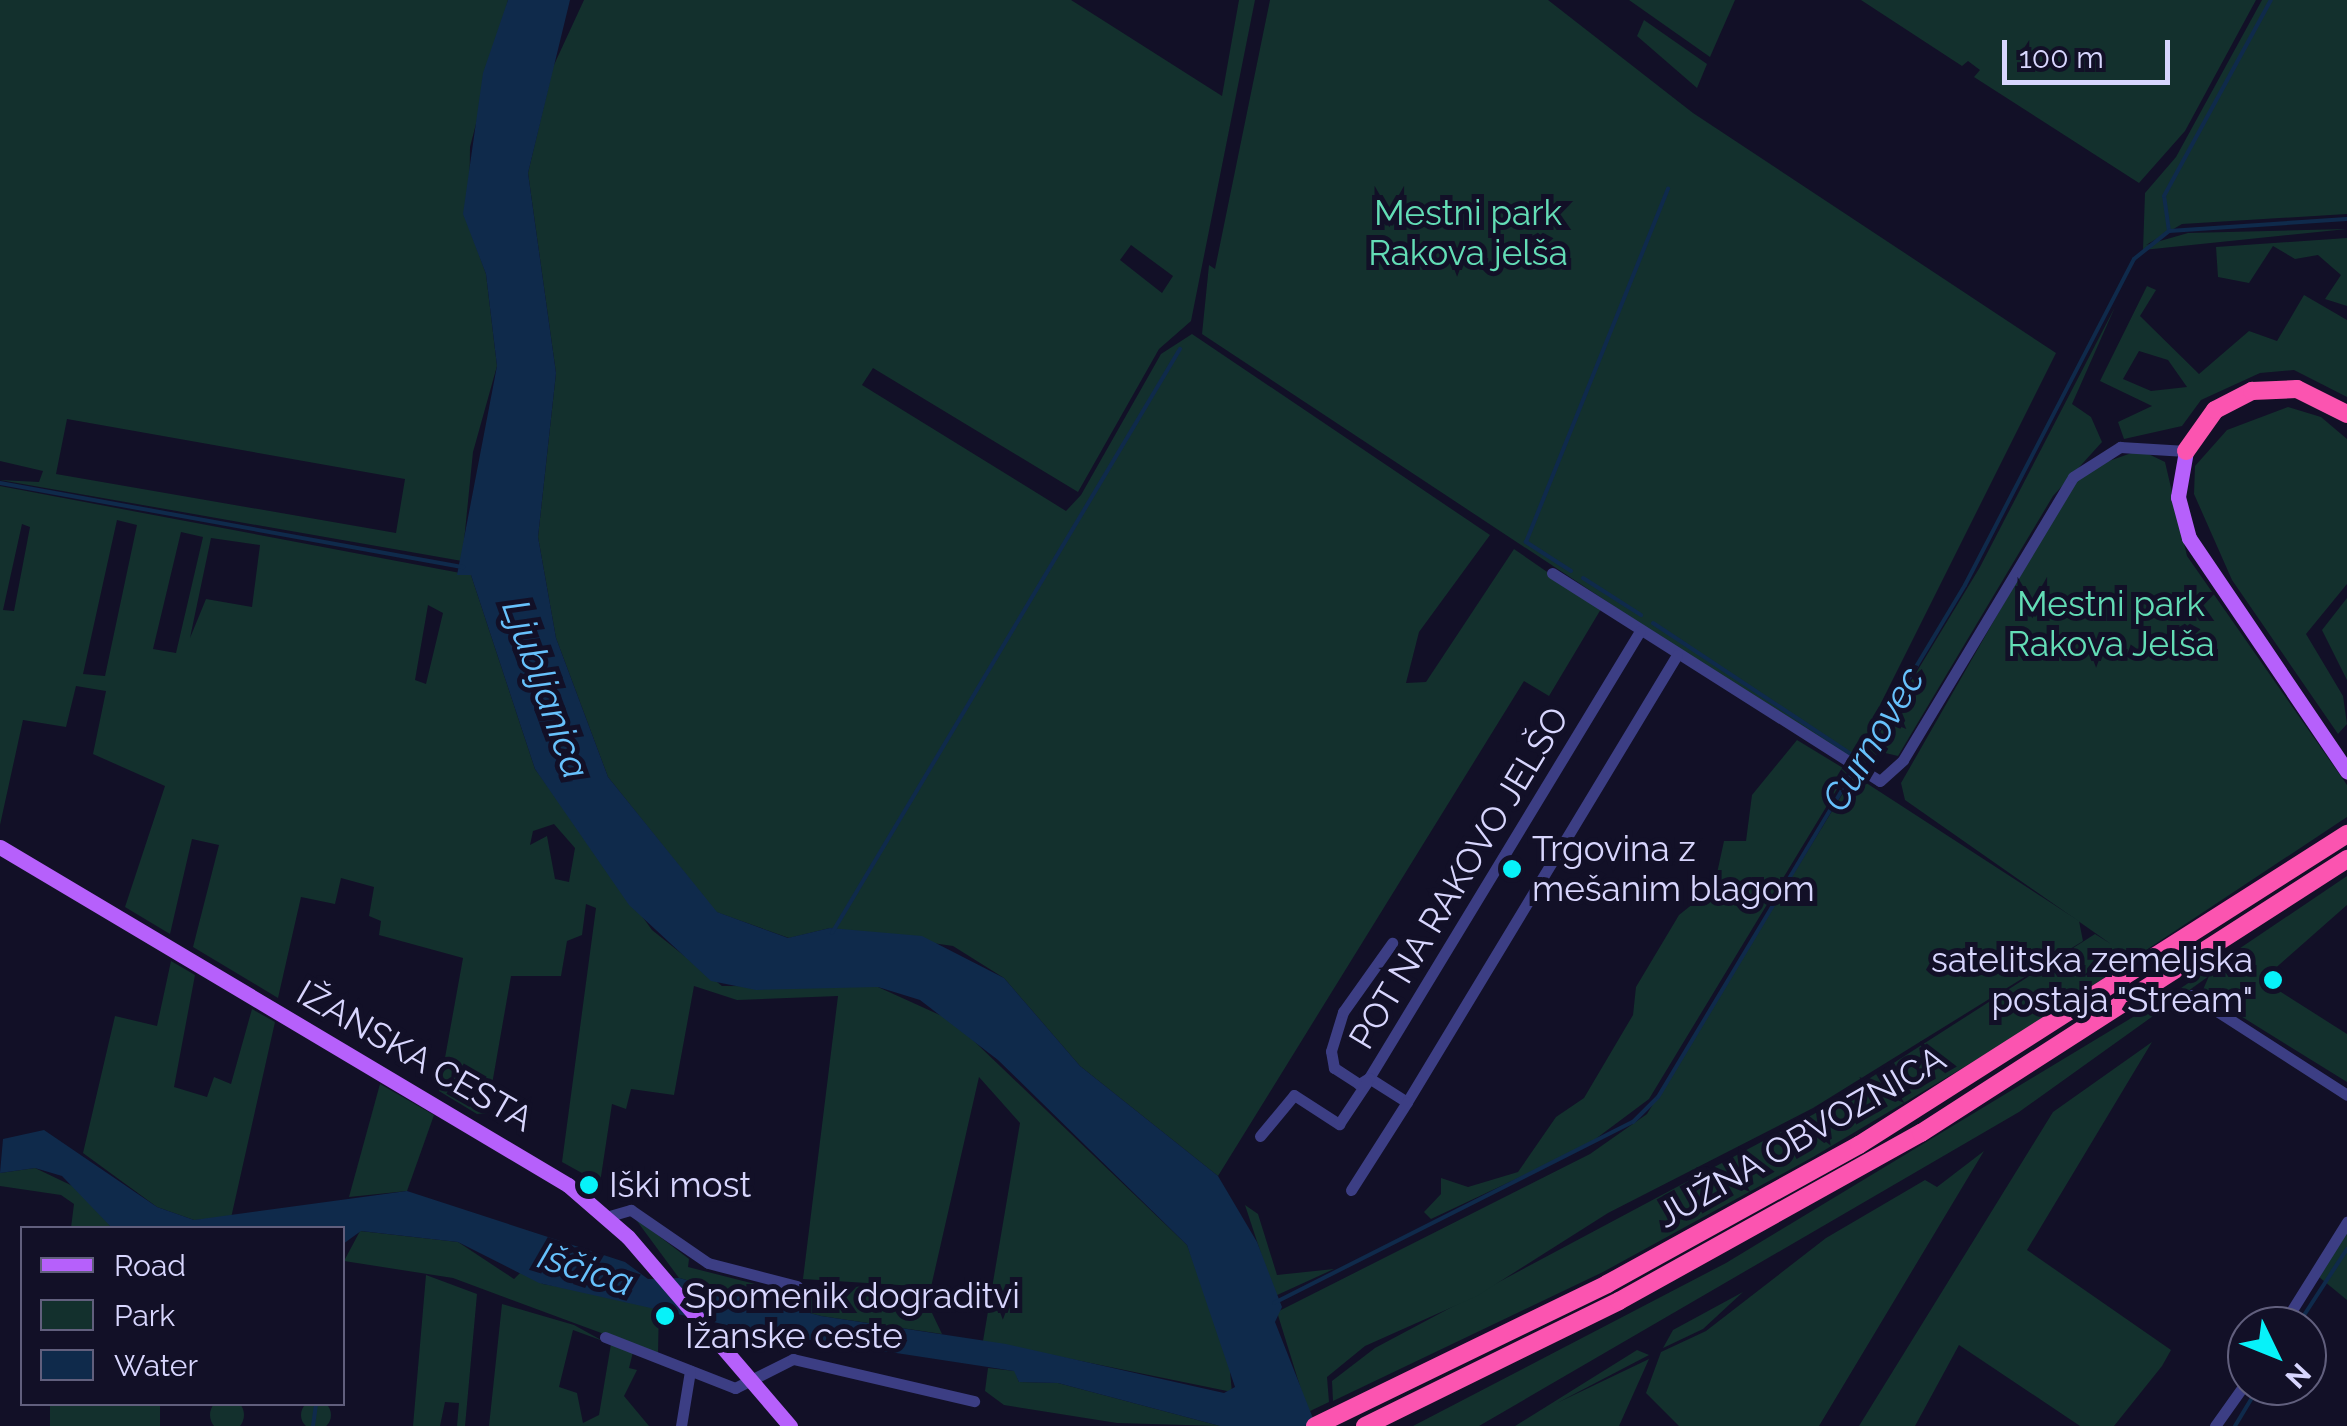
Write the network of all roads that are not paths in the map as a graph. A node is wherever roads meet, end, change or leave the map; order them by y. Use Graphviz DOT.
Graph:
graph roads {
  1 [pos="2347,414"];
  2 [pos="2186,451"];
  3 [pos="1552,572"];
  4 [pos="1640,630"];
  5 [pos="1678,655"];
  6 [pos="2347,771"];
  7 [pos="2347,834"];
  8 [pos="0,847"];
  9 [pos="2347,859"];
  10 [pos="1392,944"];
  11 [pos="2192,995"];
  12 [pos="1369,1078"];
  13 [pos="2347,1095"];
  14 [pos="1408,1102"];
  15 [pos="1260,1136"];
  16 [pos="1352,1190"];
  17 [pos="606,1216"];
  18 [pos="2347,1222"];
  19 [pos="797,1286"];
  20 [pos="2294,1306"];
  21 [pos="605,1338"];
  22 [pos="690,1370"];
  23 [pos="750,1379"];
  24 [pos="974,1400"];
  25 [pos="681,1426"];
  26 [pos="790,1426"];
  27 [pos="1315,1426"];
  28 [pos="1365,1426"];
  1 -- 2 [label="highway"];
  2 -- 5 [label="street"];
  2 -- 6 [label="main road"];
  3 -- 4 [label="street"];
  4 -- 5 [label="street"];
  4 -- 12 [label="street, POT NA RAKOVO JELŠO"];
  5 -- 14 [label="street, POT NA RAKOVO JELŠO"];
  7 -- 27 [label="highway, JUŽNA OBVOZNICA"];
  8 -- 17 [label="main road, IŽANSKA CESTA"];
  9 -- 28 [label="highway, JUŽNA OBVOZNICA"];
  10 -- 12 [label="street"];
  11 -- 13 [label="street"];
  12 -- 14 [label="street, POT NA RAKOVO JELŠO"];
  12 -- 15 [label="street"];
  14 -- 16 [label="street"];
  17 -- 19 [label="street"];
  17 -- 23 [label="main road, IŽANSKA CESTA"];
  18 -- 20 [label="street"];
  21 -- 22 [label="street"];
  22 -- 23 [label="street"];
  22 -- 25 [label="street"];
  23 -- 24 [label="street"];
  23 -- 26 [label="main road, IŽANSKA CESTA"];
}
